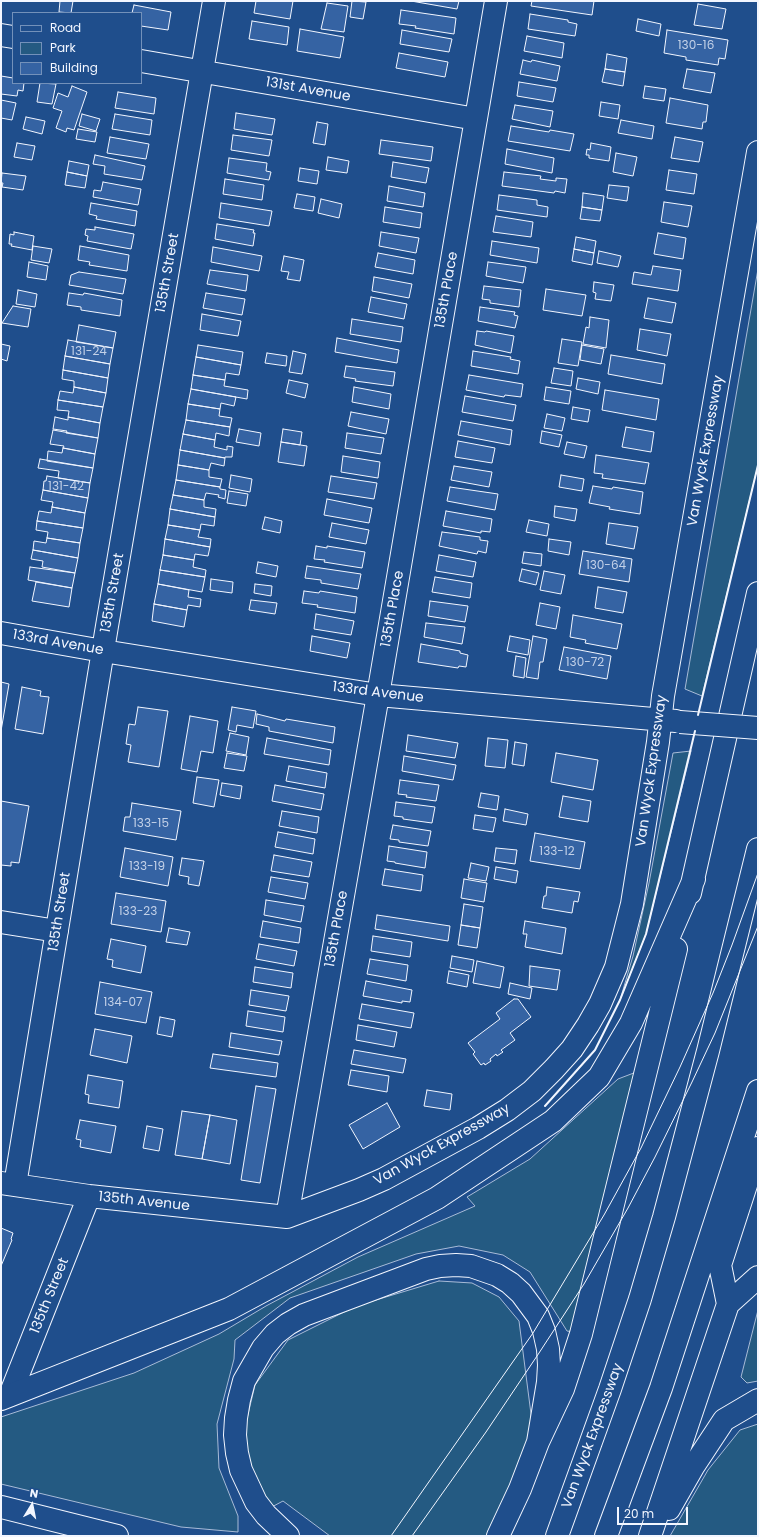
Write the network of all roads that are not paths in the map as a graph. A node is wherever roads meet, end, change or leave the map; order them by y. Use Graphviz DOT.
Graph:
graph roads {
  1 [pos="214,1"];
  2 [pos="496,1"];
  3 [pos="1,35"];
  4 [pos="12,37"];
  5 [pos="142,60"];
  6 [pos="202,72"];
  7 [pos="476,119"];
  8 [pos="758,152"];
  9 [pos="758,593"];
  10 [pos="1,633"];
  11 [pos="103,651"];
  12 [pos="378,695"];
  13 [pos="670,720"];
  14 [pos="758,728"];
  15 [pos="758,849"];
  16 [pos="694,879"];
  17 [pos="1,922"];
  18 [pos="57,931"];
  19 [pos="758,1091"];
  20 [pos="758,1148"];
  21 [pos="8,1184"];
  22 [pos="89,1196"];
  23 [pos="287,1217"];
  24 [pos="758,1277"];
  25 [pos="728,1304"];
  26 [pos="6,1397"];
  27 [pos="758,1400"];
  28 [pos="538,1442"];
  29 [pos="1,1507"];
  30 [pos="117,1536"];
  31 [pos="288,1536"];
  32 [pos="499,1536"];
  33 [pos="557,1536"];
  34 [pos="606,1536"];
  35 [pos="650,1536"];
  36 [pos="654,1536"];
  1 -- 6 [label="main road, 135th Street"];
  2 -- 7 [label="main road, 135th Place"];
  3 -- 4 [label="main road"];
  5 -- 6 [label="main road, 131st Avenue"];
  6 -- 7 [label="main road, 131st Avenue"];
  6 -- 11 [label="main road, 135th Street"];
  7 -- 12 [label="main road, 135th Place"];
  8 -- 13 [label="main road, Van Wyck Expressway"];
  9 -- 16 [label="main road"];
  10 -- 11 [label="main road, 133rd Avenue"];
  11 -- 12 [label="main road, 133rd Avenue"];
  11 -- 18 [label="main road, 135th Street"];
  12 -- 13 [label="main road, 133rd Avenue"];
  12 -- 23 [label="main road, 135th Place"];
  13 -- 14 [label="main road, 133rd Avenue, bridge"];
  13 -- 23 [label="main road, Van Wyck Expressway"];
  15 -- 33 [label="main road, Van Wyck Expressway"];
  16 -- 26 [label="main road"];
  16 -- 28 [label="main road"];
  17 -- 18 [label="main road"];
  18 -- 21 [label="main road, 135th Street"];
  19 -- 34 [label="main road"];
  20 -- 25 [label="main road"];
  21 -- 22 [label="main road, 135th Avenue"];
  22 -- 23 [label="main road, 135th Avenue"];
  22 -- 26 [label="main road, 135th Street"];
  24 -- 25 [label="main road"];
  25 -- 35 [label="main road"];
  27 -- 36 [label="main road"];
  28 -- 31 [label="main road"];
  28 -- 32 [label="main road"];
  29 -- 30 [label="main road"];
}
